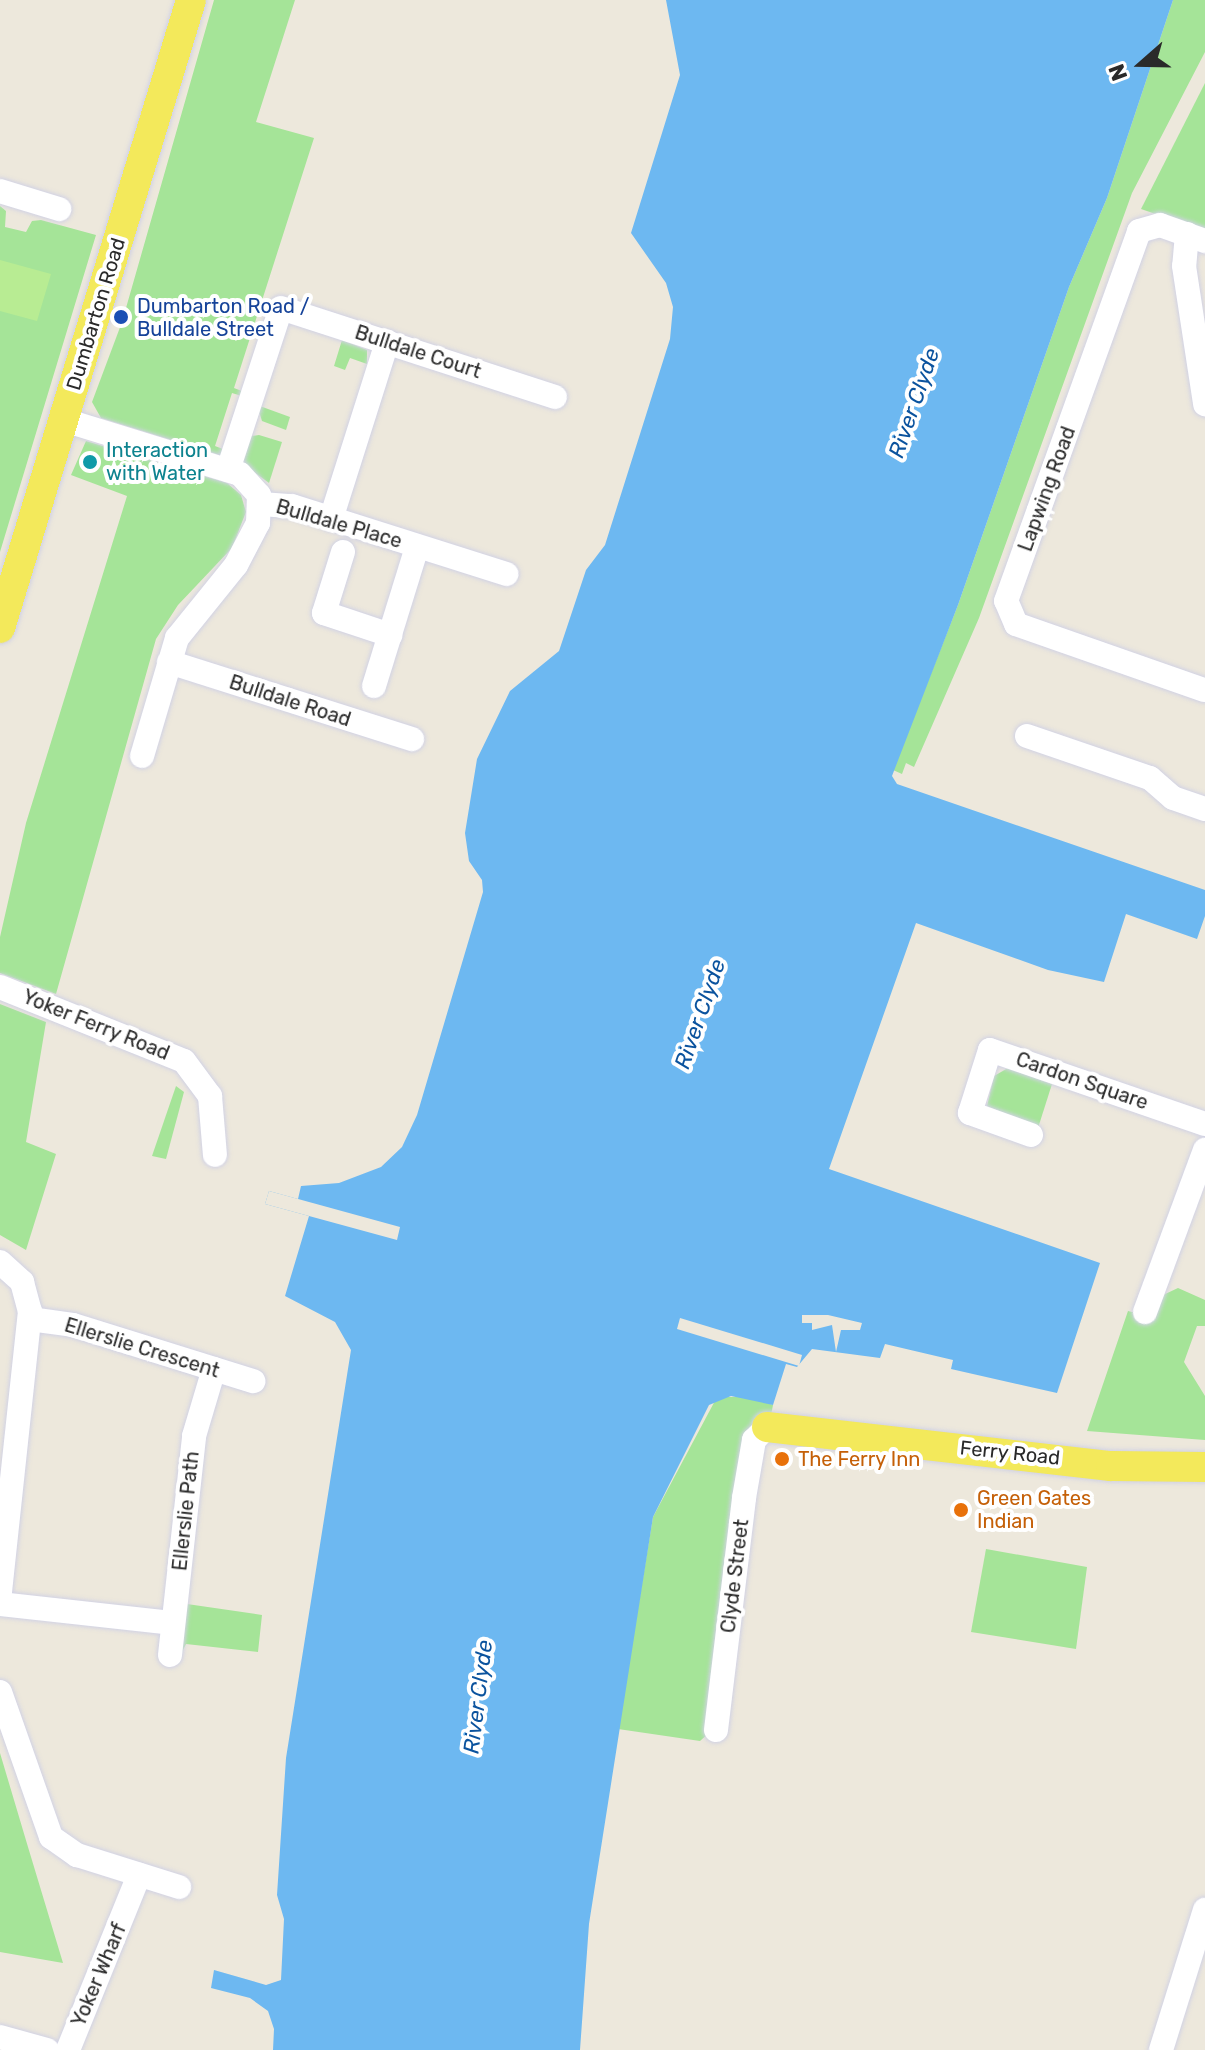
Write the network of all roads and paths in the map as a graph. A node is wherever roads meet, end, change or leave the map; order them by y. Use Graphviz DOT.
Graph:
graph roads {
  1 [pos="191,0"];
  2 [pos="0,191"];
  3 [pos="59,209"];
  4 [pos="1196,238"];
  5 [pos="387,342"];
  6 [pos="555,397"];
  7 [pos="1205,404"];
  8 [pos="64,420"];
  9 [pos="228,470"];
  10 [pos="261,504"];
  11 [pos="331,519"];
  12 [pos="417,547"];
  13 [pos="343,552"];
  14 [pos="507,574"];
  15 [pos="0,628"];
  16 [pos="390,635"];
  17 [pos="169,662"];
  18 [pos="374,686"];
  19 [pos="1205,689"];
  20 [pos="1205,714"];
  21 [pos="1027,736"];
  22 [pos="412,739"];
  23 [pos="142,756"];
  24 [pos="1205,809"];
  25 [pos="0,987"];
  26 [pos="1205,1124"];
  27 [pos="1031,1135"];
  28 [pos="1205,1150"];
  29 [pos="215,1155"];
  30 [pos="1196,1206"];
  31 [pos="0,1262"];
  32 [pos="1145,1312"];
  33 [pos="30,1319"];
  34 [pos="214,1369"];
  35 [pos="253,1381"];
  36 [pos="767,1427"];
  37 [pos="1205,1467"];
  38 [pos="0,1594"];
  39 [pos="0,1604"];
  40 [pos="173,1623"];
  41 [pos="170,1655"];
  42 [pos="0,1692"];
  43 [pos="716,1730"];
  44 [pos="139,1875"];
  45 [pos="179,1887"];
  46 [pos="1205,1910"];
  47 [pos="0,2037"];
  48 [pos="47,2050"];
  49 [pos="68,2050"];
  50 [pos="1161,2050"];
  1 -- 8 [label="main road, Dumbarton Road"];
  2 -- 3 [label="street"];
  4 -- 7 [label="street"];
  4 -- 19 [label="street, Lapwing Road"];
  5 -- 6 [label="street, Bulldale Court"];
  5 -- 9 [label="street, Bulldale Court"];
  5 -- 11 [label="street"];
  8 -- 9 [label="street"];
  8 -- 15 [label="main road, Dumbarton Road"];
  9 -- 10 [label="street"];
  10 -- 11 [label="street, Bulldale Place"];
  10 -- 17 [label="street"];
  11 -- 12 [label="street, Bulldale Place"];
  12 -- 14 [label="street, Bulldale Place"];
  12 -- 16 [label="street, Bulldale Place"];
  13 -- 16 [label="street"];
  16 -- 18 [label="street, Bulldale Place"];
  17 -- 22 [label="street, Bulldale Road"];
  17 -- 23 [label="street"];
  19 -- 20 [label="street"];
  21 -- 24 [label="street"];
  25 -- 29 [label="street, Yoker Ferry Road"];
  26 -- 27 [label="street, Cardon Square"];
  28 -- 30 [label="street"];
  30 -- 32 [label="street"];
  31 -- 33 [label="street"];
  33 -- 34 [label="street, Ellerslie Crescent"];
  33 -- 38 [label="street"];
  34 -- 35 [label="street, Ellerslie Crescent"];
  34 -- 40 [label="street, Ellerslie Path"];
  36 -- 37 [label="main road, Ferry Road"];
  36 -- 43 [label="street, Clyde Street"];
  39 -- 40 [label="street"];
  40 -- 41 [label="street, Ellerslie Path"];
  42 -- 44 [label="street"];
  44 -- 45 [label="street"];
  44 -- 49 [label="street, Yoker Wharf"];
  46 -- 50 [label="street"];
  47 -- 48 [label="street"];
}
